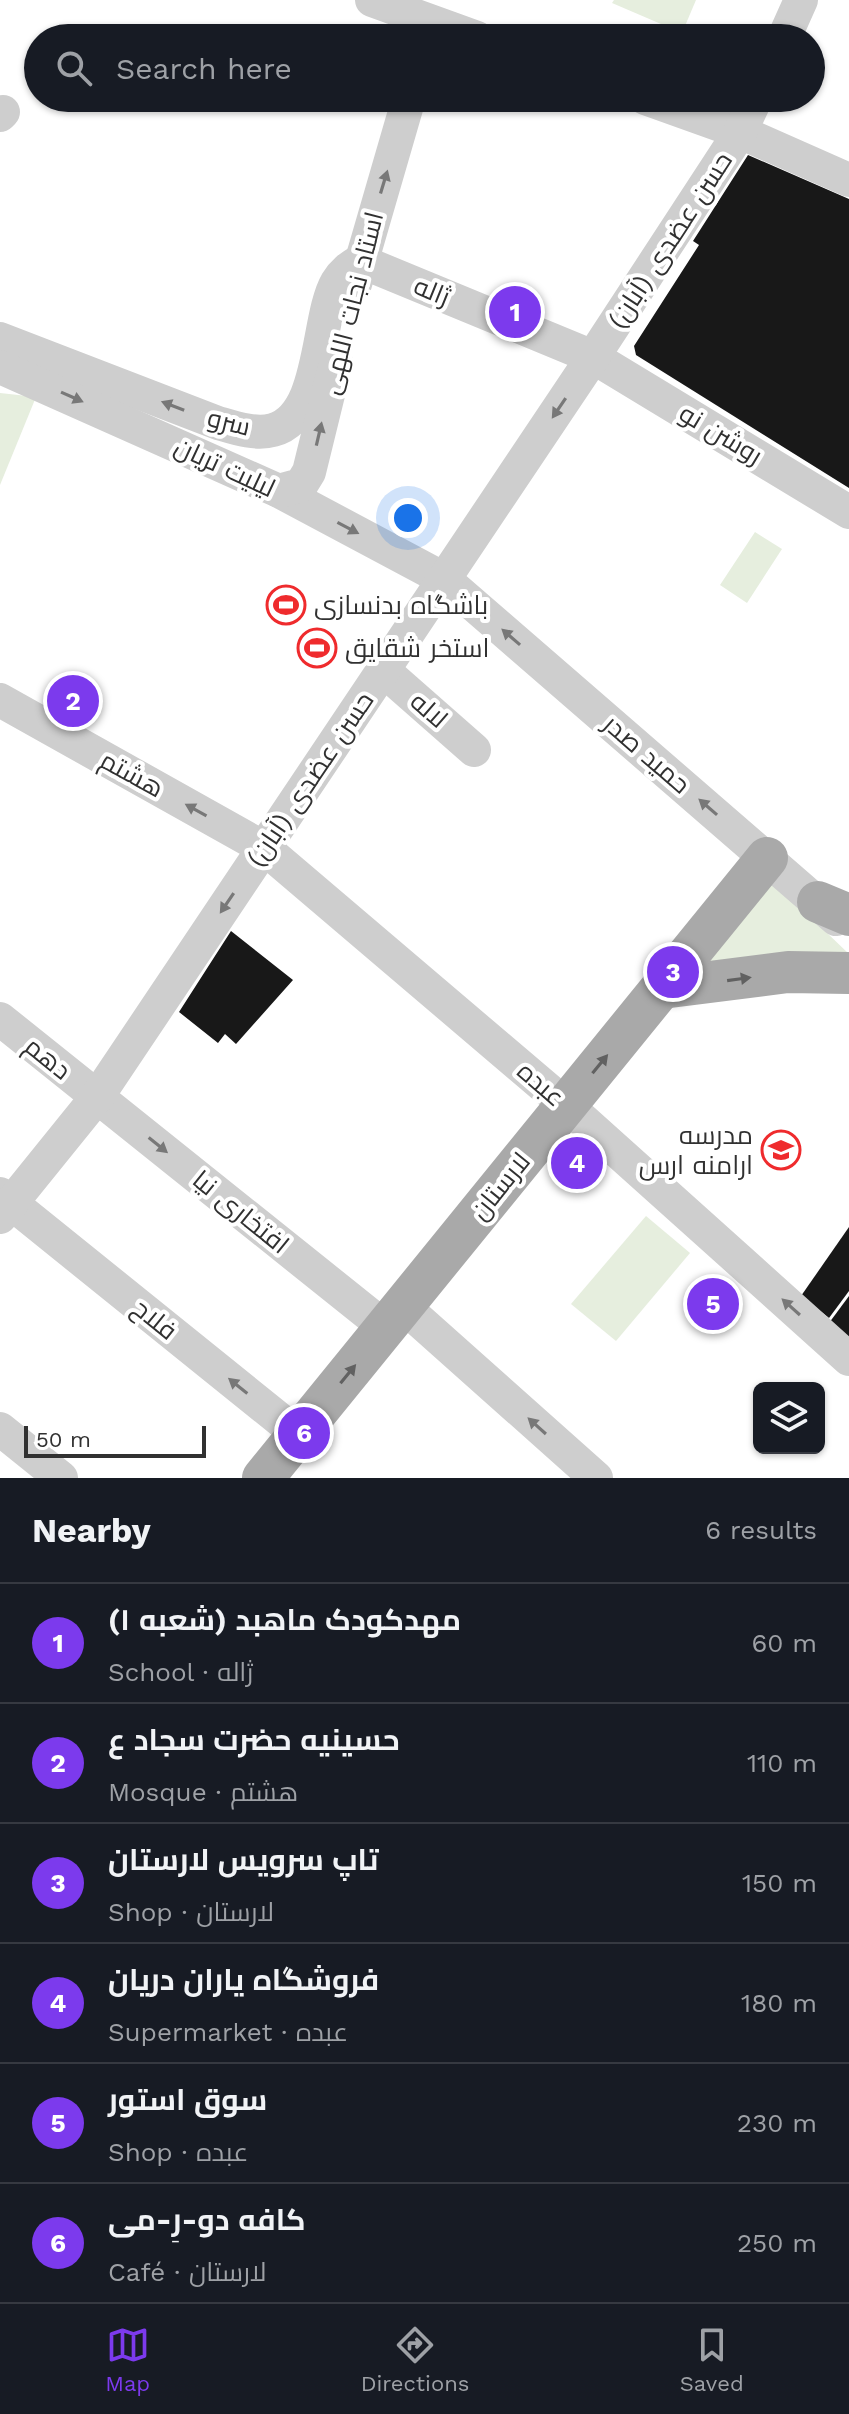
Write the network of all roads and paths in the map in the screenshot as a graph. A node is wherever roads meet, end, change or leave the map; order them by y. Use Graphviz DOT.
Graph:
graph roads {
  1 [pos="372,0"];
  2 [pos="801,0"];
  3 [pos="433,20"];
  4 [pos="790,24"];
  5 [pos="405,112"];
  6 [pos="684,112"];
  7 [pos="749,112"];
  8 [pos="740,132"];
  9 [pos="849,180"];
  10 [pos="360,261"];
  11 [pos="0,339"];
  12 [pos="593,357"];
  13 [pos="0,367"];
  14 [pos="279,491"];
  15 [pos="849,512"];
  16 [pos="444,579"];
  17 [pos="383,670"];
  18 [pos="0,700"];
  19 [pos="474,750"];
  20 [pos="264,848"];
  21 [pos="767,858"];
  22 [pos="833,908"];
  23 [pos="849,932"];
  24 [pos="849,973"];
  25 [pos="662,988"];
  26 [pos="0,1019"];
  27 [pos="97,1097"];
  28 [pos="566,1105"];
  29 [pos="4,1205"];
  30 [pos="394,1317"];
  31 [pos="849,1359"];
  32 [pos="0,1429"];
  33 [pos="299,1435"];
  34 [pos="61,1478"];
  35 [pos="263,1478"];
  36 [pos="596,1478"];
  1 -- 3 [label="street"];
  2 -- 4 [label="street"];
  10 -- 5 [label="street, استاد نجات اللهی, one-way"];
  6 -- 8 [label="street"];
  7 -- 8 [label="street, حسن عضدی (آبان)"];
  8 -- 9 [label="street"];
  8 -- 12 [label="street, حسن عضدی (آبان)"];
  10 -- 11 [label="street, سرو, one-way"];
  10 -- 12 [label="street, ژاله"];
  14 -- 10 [label="street, استاد نجات اللهی, one-way"];
  12 -- 15 [label="street, روشن نو"];
  12 -- 16 [label="street, حسن عضدی (آبان), one-way"];
  13 -- 14 [label="street, لیلیت تریان, one-way"];
  14 -- 16 [label="street, لیلیت تریان, one-way"];
  16 -- 17 [label="street, حسن عضدی (آبان)"];
  21 -- 16 [label="street, حمید صدر, one-way"];
  17 -- 19 [label="street, لاله"];
  17 -- 20 [label="street, حسن عضدی (آبان)"];
  20 -- 18 [label="street, هشتم, one-way"];
  20 -- 27 [label="street, حسن عضدی (آبان), one-way"];
  20 -- 28 [label="street, عبده"];
  21 -- 22 [label="street, حمید صدر"];
  21 -- 25 [label="main road, لارستان"];
  22 -- 23 [label="street, حمید صدر"];
  25 -- 24 [label="main road, one-way"];
  28 -- 25 [label="main road, لارستان, one-way"];
  26 -- 27 [label="street, دهم"];
  27 -- 29 [label="street, حسن عضدی (آبان)"];
  27 -- 30 [label="street, افتخاری نیا, one-way"];
  28 -- 30 [label="main road, لارستان"];
  31 -- 28 [label="street, عبده, one-way"];
  33 -- 29 [label="street, فلاح, one-way"];
  33 -- 30 [label="main road, لارستان, one-way"];
  36 -- 30 [label="street, افتخاری نیا, one-way"];
  32 -- 34 [label="street"];
  33 -- 35 [label="main road, لارستان"];
}
